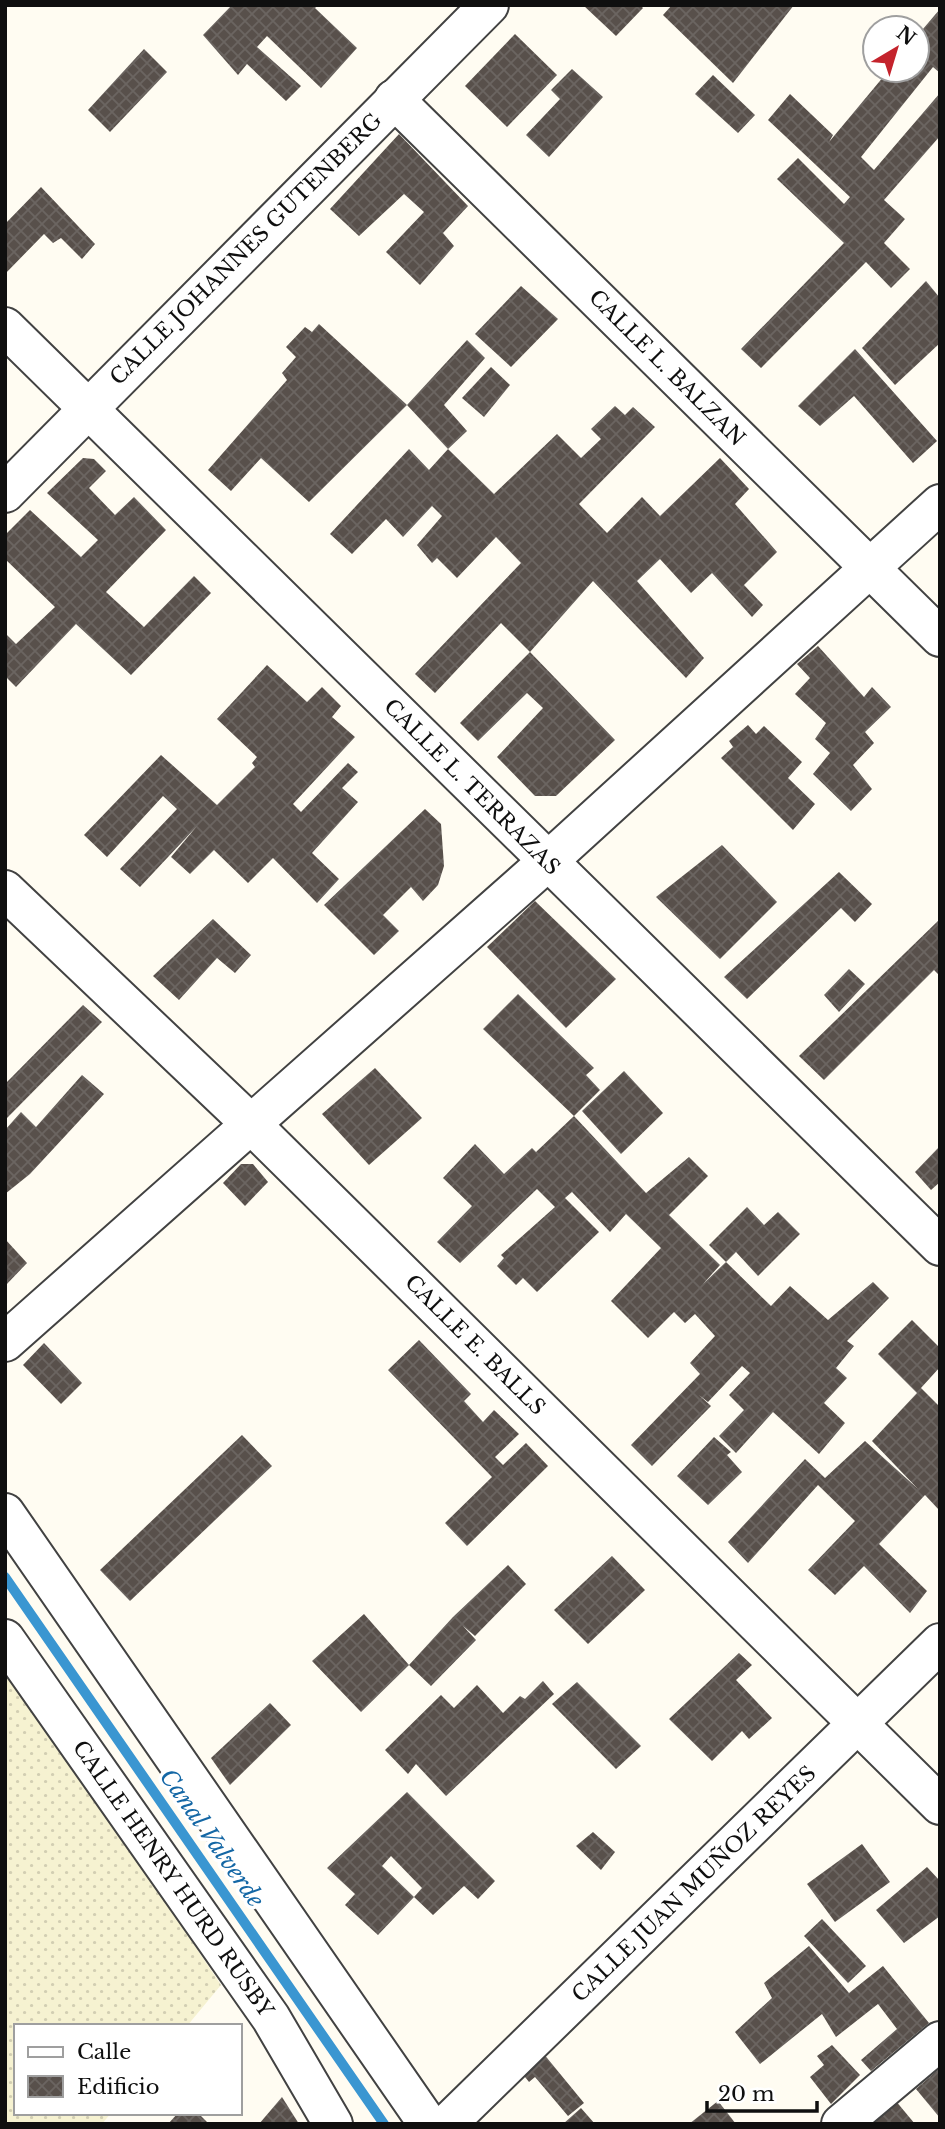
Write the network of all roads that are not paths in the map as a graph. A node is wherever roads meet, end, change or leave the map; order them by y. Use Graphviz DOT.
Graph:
graph roads {
  1 [pos="489,5"];
  2 [pos="394,99"];
  3 [pos="5,327"];
  4 [pos="89,408"];
  5 [pos="5,493"];
  6 [pos="940,504"];
  7 [pos="870,568"];
  8 [pos="940,637"];
  9 [pos="547,862"];
  10 [pos="5,890"];
  11 [pos="250,1123"];
  12 [pos="940,1246"];
  13 [pos="5,1342"];
  14 [pos="5,1513"];
  15 [pos="5,1639"];
  16 [pos="940,1643"];
  17 [pos="860,1723"];
  18 [pos="940,1805"];
  19 [pos="940,2041"];
  20 [pos="333,2124"];
  21 [pos="428,2124"];
  22 [pos="447,2124"];
  23 [pos="841,2124"];
  1 -- 2 [label="street, CALLE JOHANNES GUTENBERG"];
  2 -- 4 [label="street, CALLE JOHANNES GUTENBERG"];
  2 -- 7 [label="street, CALLE L. BALZAN"];
  3 -- 4 [label="street, CALLE L. TERRAZAS"];
  4 -- 5 [label="street, CALLE JOHANNES GUTENBERG"];
  4 -- 9 [label="street, CALLE L. TERRAZAS"];
  6 -- 7 [label="street"];
  7 -- 8 [label="street, CALLE L. BALZAN"];
  7 -- 9 [label="street"];
  9 -- 11 [label="street"];
  9 -- 12 [label="street, CALLE L. TERRAZAS"];
  10 -- 11 [label="street, CALLE E. BALLS"];
  11 -- 13 [label="street"];
  11 -- 17 [label="street, CALLE E. BALLS"];
  14 -- 21 [label="street"];
  15 -- 20 [label="street, CALLE HENRY HURD RUSBY"];
  16 -- 17 [label="street, CALLE JUAN MUÑOZ REYES"];
  17 -- 18 [label="street, CALLE E. BALLS"];
  17 -- 22 [label="street, CALLE JUAN MUÑOZ REYES"];
  19 -- 23 [label="street"];
}
